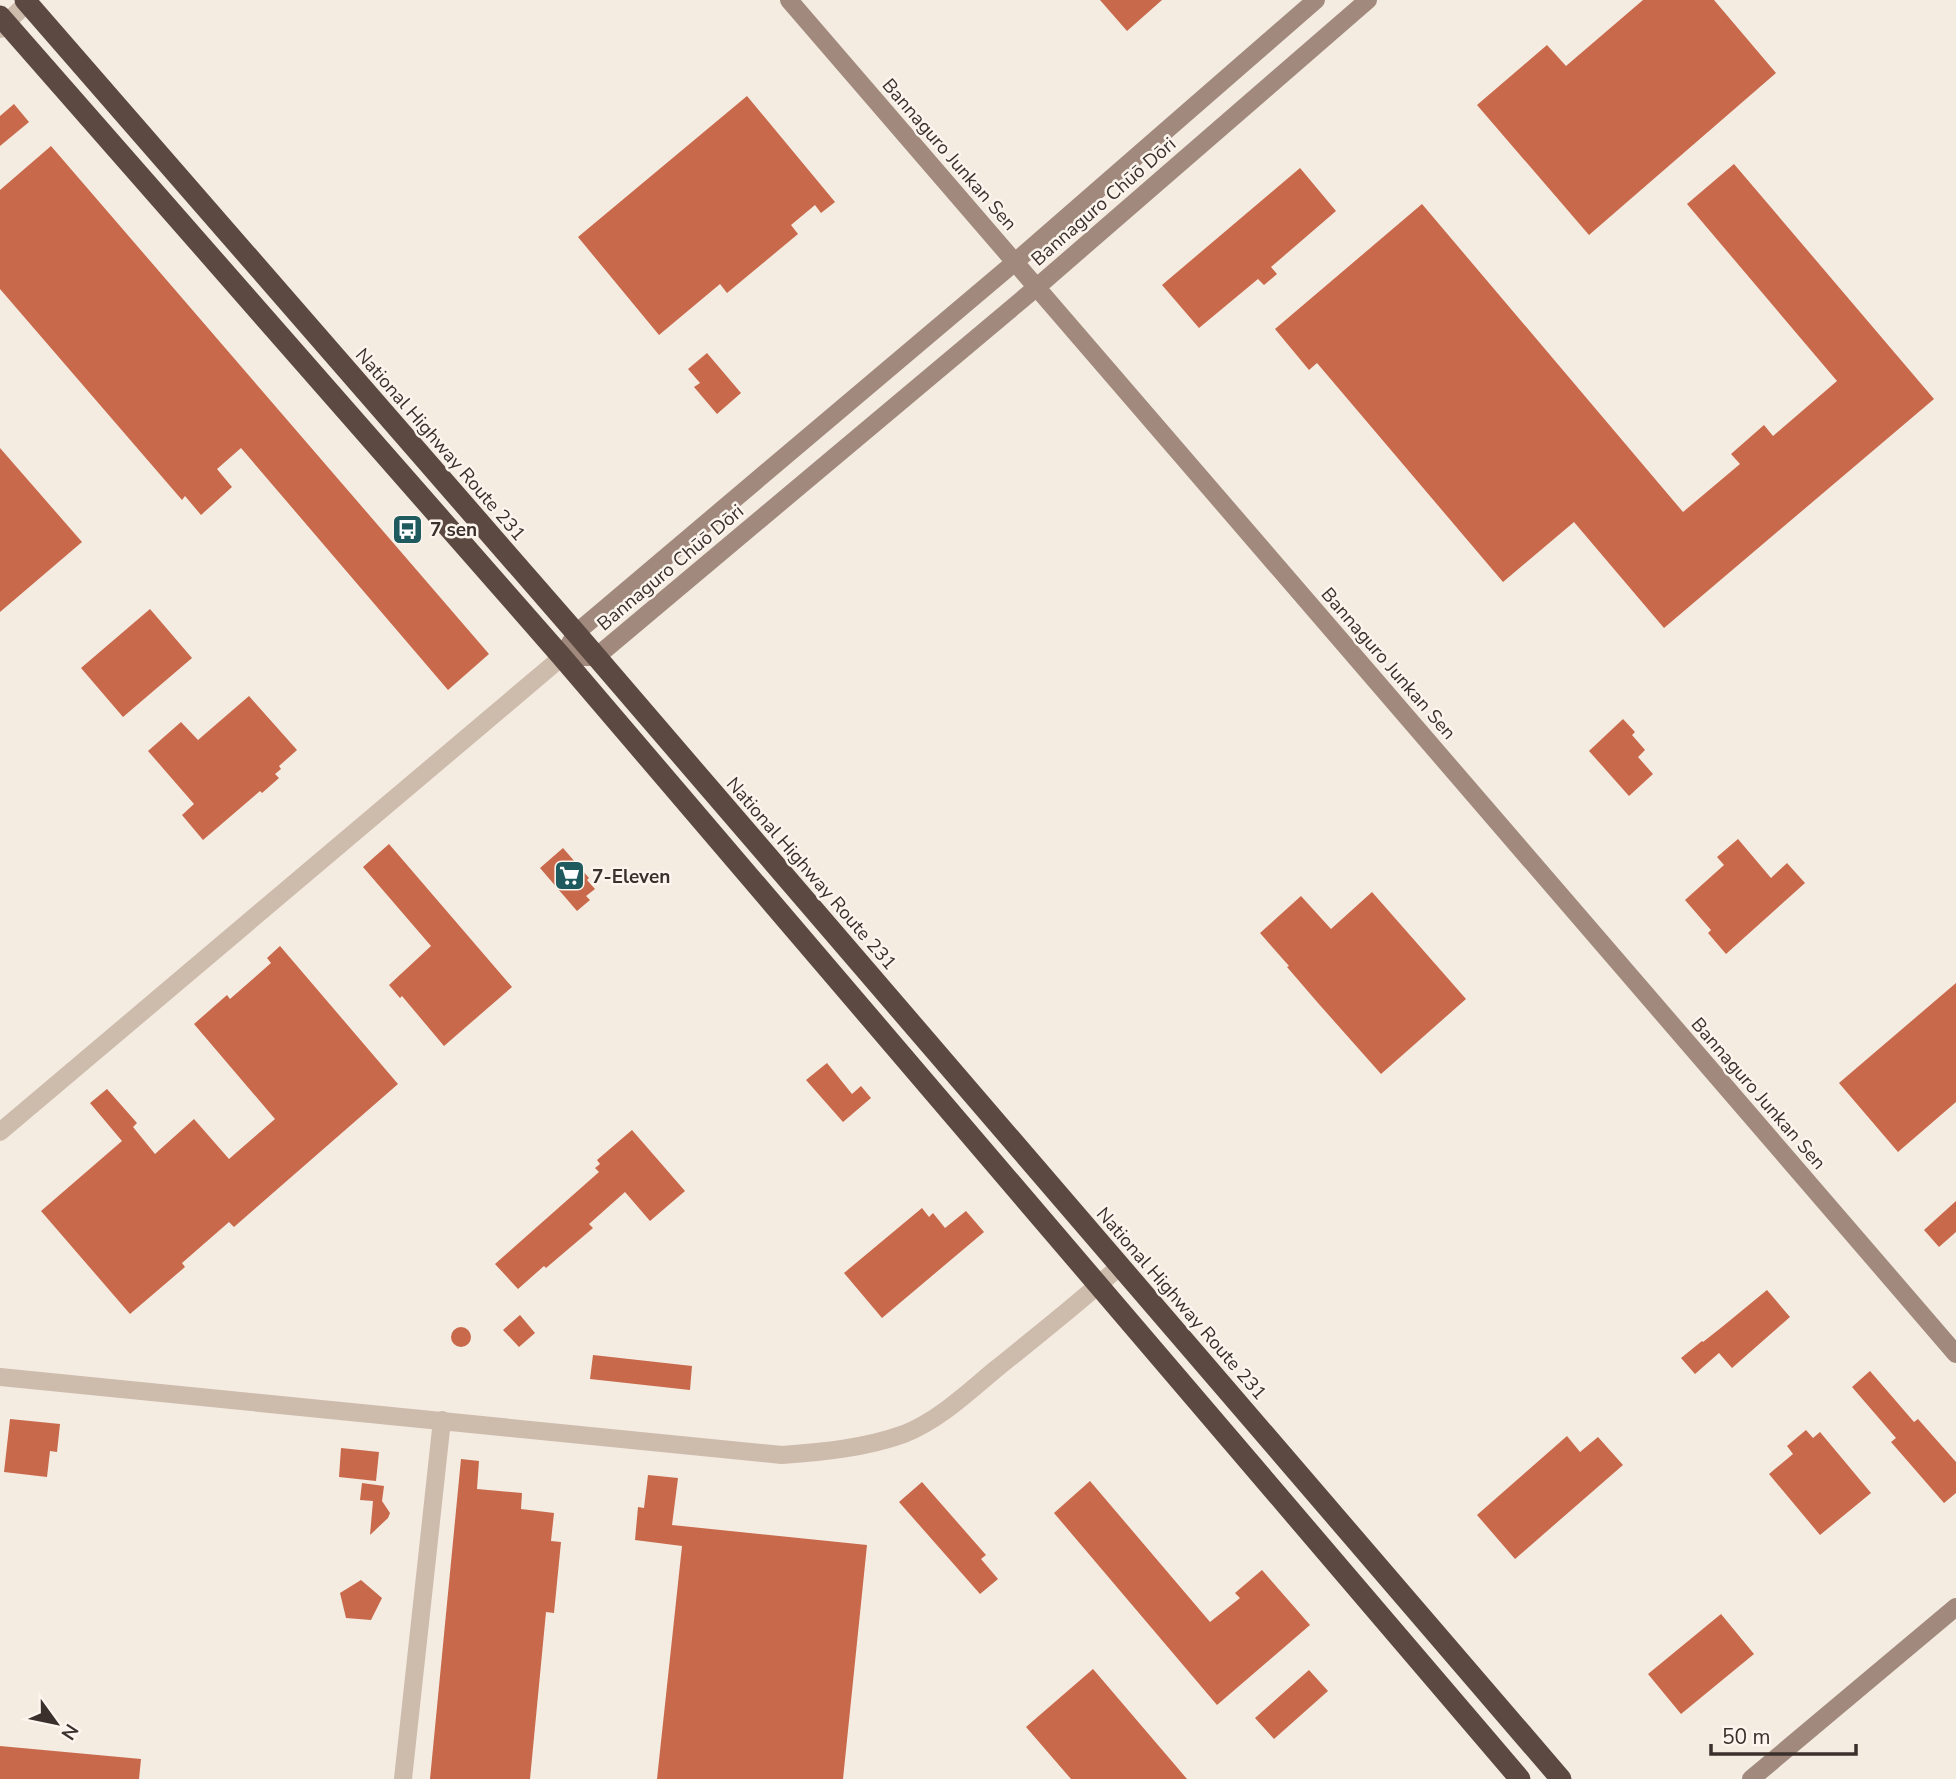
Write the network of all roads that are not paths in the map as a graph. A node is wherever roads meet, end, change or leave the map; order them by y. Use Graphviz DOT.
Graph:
graph roads {
  1 [pos="789,0"];
  2 [pos="1316,0"];
  3 [pos="1368,0"];
  4 [pos="26,2"];
  5 [pos="2,23"];
  6 [pos="1015,261"];
  7 [pos="1037,287"];
  8 [pos="576,633"];
  9 [pos="562,657"];
  10 [pos="596,657"];
  11 [pos="0,1132"];
  12 [pos="1120,1266"];
  13 [pos="1098,1286"];
  14 [pos="1956,1354"];
  15 [pos="0,1377"];
  16 [pos="442,1420"];
  17 [pos="1956,1607"];
  18 [pos="403,1779"];
  19 [pos="1520,1779"];
  20 [pos="1561,1779"];
  21 [pos="1751,1779"];
  1 -- 6 [label="street, Bannaguro Junkan Sen"];
  2 -- 6 [label="street, Bannaguro Chūō Dōri"];
  3 -- 7 [label="street, Bannaguro Chūō Dōri"];
  4 -- 5 [label="street"];
  4 -- 8 [label="highway, National Highway Route 231"];
  5 -- 9 [label="highway"];
  6 -- 7 [label="street, Bannaguro Junkan Sen"];
  6 -- 8 [label="street, Bannaguro Chūō Dōri"];
  7 -- 10 [label="street, Bannaguro Chūō Dōri"];
  7 -- 14 [label="street, Bannaguro Junkan Sen"];
  8 -- 9 [label="street, Bannaguro Chūō Dōri"];
  8 -- 10 [label="highway, National Highway Route 231"];
  9 -- 10 [label="street, Bannaguro Chūō Dōri"];
  9 -- 11 [label="street"];
  9 -- 13 [label="highway"];
  10 -- 12 [label="highway, National Highway Route 231"];
  12 -- 13 [label="street"];
  12 -- 20 [label="highway, National Highway Route 231"];
  13 -- 16 [label="street"];
  13 -- 19 [label="highway"];
  15 -- 16 [label="street"];
  16 -- 18 [label="street"];
  17 -- 21 [label="street"];
}
